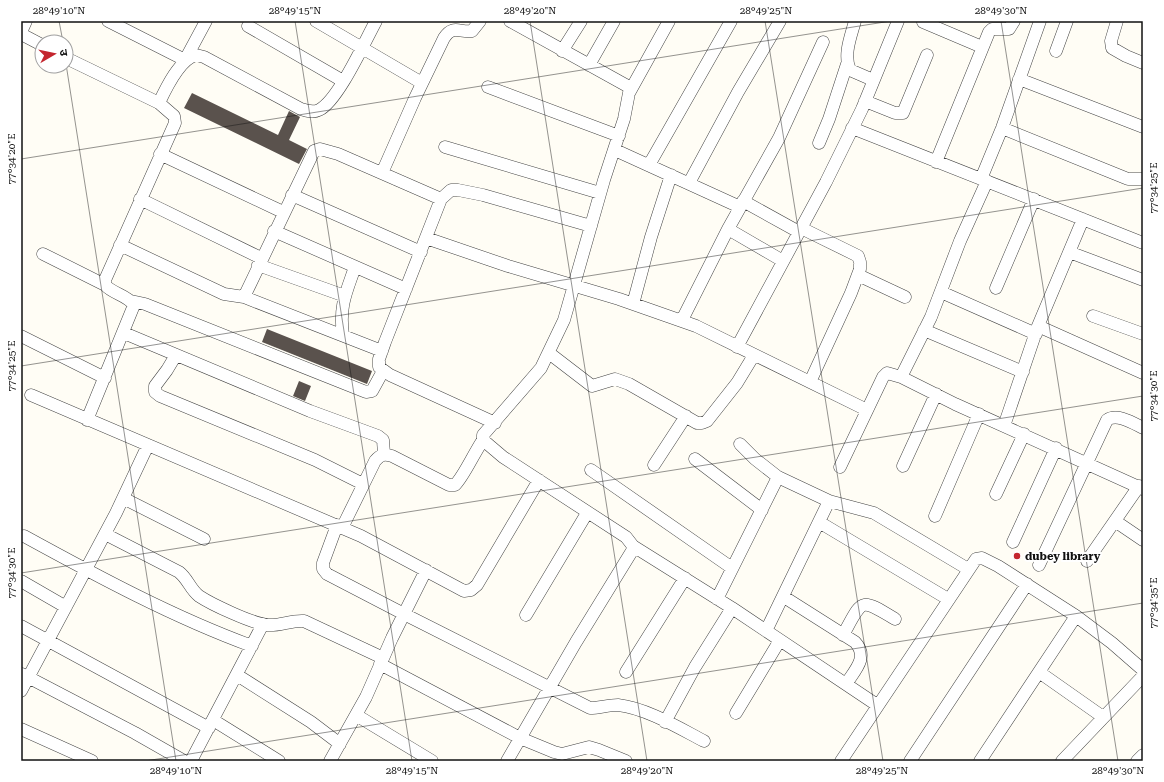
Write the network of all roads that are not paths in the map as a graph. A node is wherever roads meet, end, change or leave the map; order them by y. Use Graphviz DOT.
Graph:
graph roads {
  1 [pos="26,21"];
  2 [pos="108,21"];
  3 [pos="206,21"];
  4 [pos="316,21"];
  5 [pos="376,21"];
  6 [pos="480,21"];
  7 [pos="510,21"];
  8 [pos="581,21"];
  9 [pos="614,21"];
  10 [pos="669,21"];
  11 [pos="731,21"];
  12 [pos="780,21"];
  13 [pos="855,21"];
  14 [pos="898,21"];
  15 [pos="1014,21"];
  16 [pos="1040,21"];
  17 [pos="1067,21"];
  18 [pos="1117,21"];
  19 [pos="923,22"];
  20 [pos="248,26"];
  21 [pos="21,33"];
  22 [pos="34,40"];
  23 [pos="823,42"];
  24 [pos="982,47"];
  25 [pos="361,48"];
  26 [pos="1056,50"];
  27 [pos="562,51"];
  28 [pos="926,55"];
  29 [pos="185,60"];
  30 [pos="74,62"];
  31 [pos="1143,63"];
  32 [pos="847,64"];
  33 [pos="589,65"];
  34 [pos="1019,79"];
  35 [pos="873,80"];
  36 [pos="343,81"];
  37 [pos="422,83"];
  38 [pos="488,87"];
  39 [pos="631,88"];
  40 [pos="864,101"];
  41 [pos="159,103"];
  42 [pos="1143,127"];
  43 [pos="852,128"];
  44 [pos="1002,128"];
  45 [pos="619,136"];
  46 [pos="819,143"];
  47 [pos="445,147"];
  48 [pos="615,150"];
  49 [pos="160,154"];
  50 [pos="936,162"];
  51 [pos="649,165"];
  52 [pos="382,173"];
  53 [pos="671,175"];
  54 [pos="1143,179"];
  55 [pos="984,180"];
  56 [pos="688,183"];
  57 [pos="600,193"];
  58 [pos="292,195"];
  59 [pos="140,199"];
  60 [pos="441,199"];
  61 [pos="1034,200"];
  62 [pos="742,204"];
  63 [pos="283,212"];
  64 [pos="1083,219"];
  65 [pos="591,226"];
  66 [pos="728,229"];
  67 [pos="800,230"];
  68 [pos="274,231"];
  69 [pos="426,238"];
  70 [pos="1143,243"];
  71 [pos="120,244"];
  72 [pos="421,252"];
  73 [pos="1069,252"];
  74 [pos="43,254"];
  75 [pos="783,261"];
  76 [pos="260,262"];
  77 [pos="356,267"];
  78 [pos="858,275"];
  79 [pos="1143,280"];
  80 [pos="105,285"];
  81 [pos="574,287"];
  82 [pos="996,288"];
  83 [pos="406,289"];
  84 [pos="941,292"];
  85 [pos="244,296"];
  86 [pos="345,296"];
  87 [pos="905,296"];
  88 [pos="131,301"];
  89 [pos="633,304"];
  90 [pos="1093,316"];
  91 [pos="682,320"];
  92 [pos="924,330"];
  93 [pos="1037,330"];
  94 [pos="124,333"];
  95 [pos="1143,334"];
  96 [pos="343,335"];
  97 [pos="21,336"];
  98 [pos="737,346"];
  99 [pos="382,351"];
  100 [pos="549,354"];
  101 [pos="176,355"];
  102 [pos="754,355"];
  103 [pos="383,371"];
  104 [pos="1022,372"];
  105 [pos="1143,373"];
  106 [pos="901,377"];
  107 [pos="105,378"];
  108 [pos="810,382"];
  109 [pos="936,394"];
  110 [pos="31,395"];
  111 [pos="867,410"];
  112 [pos="979,414"];
  113 [pos="686,416"];
  114 [pos="88,420"];
  115 [pos="495,423"];
  116 [pos="1004,426"];
  117 [pos="1143,428"];
  118 [pos="1024,434"];
  119 [pos="483,440"];
  120 [pos="740,444"];
  121 [pos="148,445"];
  122 [pos="1056,448"];
  123 [pos="384,454"];
  124 [pos="695,459"];
  125 [pos="1086,462"];
  126 [pos="654,464"];
  127 [pos="903,466"];
  128 [pos="840,467"];
  129 [pos="591,470"];
  130 [pos="778,477"];
  131 [pos="539,480"];
  132 [pos="363,484"];
  133 [pos="1141,487"];
  134 [pos="996,494"];
  135 [pos="123,498"];
  136 [pos="829,501"];
  137 [pos="762,510"];
  138 [pos="587,513"];
  139 [pos="935,516"];
  140 [pos="1116,521"];
  141 [pos="819,522"];
  142 [pos="340,526"];
  143 [pos="105,534"];
  144 [pos="24,536"];
  145 [pos="204,539"];
  146 [pos="1143,540"];
  147 [pos="1013,542"];
  148 [pos="633,546"];
  149 [pos="1087,561"];
  150 [pos="1039,565"];
  151 [pos="732,568"];
  152 [pos="968,569"];
  153 [pos="86,570"];
  154 [pos="426,570"];
  155 [pos="685,578"];
  156 [pos="21,581"];
  157 [pos="1026,584"];
  158 [pos="784,597"];
  159 [pos="717,598"];
  160 [pos="948,599"];
  161 [pos="66,607"];
  162 [pos="732,608"];
  163 [pos="404,614"];
  164 [pos="526,615"];
  165 [pos="1076,616"];
  166 [pos="895,619"];
  167 [pos="263,624"];
  168 [pos="21,626"];
  169 [pos="766,631"];
  170 [pos="842,635"];
  171 [pos="48,640"];
  172 [pos="780,640"];
  173 [pos="252,646"];
  174 [pos="382,661"];
  175 [pos="1143,670"];
  176 [pos="626,672"];
  177 [pos="1039,672"];
  178 [pos="25,675"];
  179 [pos="237,675"];
  180 [pos="1143,676"];
  181 [pos="846,684"];
  182 [pos="550,688"];
  183 [pos="21,691"];
  184 [pos="878,705"];
  185 [pos="736,713"];
  186 [pos="356,715"];
  187 [pos="1103,718"];
  188 [pos="665,722"];
  189 [pos="211,724"];
  190 [pos="21,729"];
  191 [pos="520,738"];
  192 [pos="704,741"];
  193 [pos="340,744"];
  194 [pos="1143,755"];
  195 [pos="92,761"];
  196 [pos="184,761"];
  197 [pos="191,761"];
  198 [pos="279,761"];
  199 [pos="330,761"];
  200 [pos="432,761"];
  201 [pos="507,761"];
  202 [pos="626,761"];
  203 [pos="841,761"];
  204 [pos="910,761"];
  205 [pos="980,761"];
  206 [pos="1062,761"];
  207 [pos="1137,761"];
  1 -- 21 [label="street"];
  2 -- 29 [label="street"];
  3 -- 29 [label="street"];
  4 -- 25 [label="street"];
  5 -- 25 [label="street"];
  6 -- 37 [label="street"];
  7 -- 27 [label="street"];
  8 -- 27 [label="street"];
  9 -- 33 [label="street"];
  10 -- 39 [label="street"];
  11 -- 51 [label="street"];
  12 -- 56 [label="street"];
  13 -- 32 [label="street"];
  14 -- 35 [label="street"];
  15 -- 24 [label="street"];
  16 -- 34 [label="street"];
  17 -- 26 [label="street"];
  18 -- 31 [label="street"];
  19 -- 24 [label="street"];
  20 -- 36 [label="street"];
  21 -- 22 [label="street"];
  23 -- 62 [label="street"];
  24 -- 50 [label="street"];
  25 -- 36 [label="street"];
  25 -- 37 [label="street"];
  27 -- 33 [label="street"];
  28 -- 40 [label="street"];
  29 -- 36 [label="street"];
  29 -- 41 [label="street"];
  30 -- 41 [label="street"];
  32 -- 35 [label="street"];
  32 -- 46 [label="street"];
  33 -- 39 [label="street"];
  34 -- 42 [label="street"];
  34 -- 44 [label="street"];
  35 -- 40 [label="street"];
  37 -- 52 [label="street"];
  38 -- 45 [label="street"];
  39 -- 45 [label="street"];
  40 -- 43 [label="street"];
  41 -- 49 [label="street"];
  43 -- 50 [label="street"];
  43 -- 67 [label="street"];
  44 -- 54 [label="street"];
  44 -- 55 [label="street"];
  45 -- 48 [label="street"];
  47 -- 57 [label="street"];
  48 -- 51 [label="street"];
  48 -- 57 [label="street"];
  49 -- 59 [label="street"];
  49 -- 63 [label="street"];
  50 -- 55 [label="street"];
  51 -- 53 [label="street"];
  52 -- 58 [label="street"];
  52 -- 60 [label="street"];
  53 -- 56 [label="street"];
  53 -- 89 [label="street"];
  55 -- 61 [label="street"];
  55 -- 84 [label="street"];
  56 -- 62 [label="street"];
  57 -- 65 [label="street"];
  58 -- 63 [label="street"];
  58 -- 72 [label="street"];
  59 -- 71 [label="street"];
  59 -- 76 [label="street"];
  60 -- 65 [label="street"];
  60 -- 69 [label="street"];
  61 -- 64 [label="street"];
  61 -- 82 [label="street"];
  62 -- 66 [label="street"];
  62 -- 67 [label="street"];
  63 -- 68 [label="street"];
  64 -- 70 [label="street"];
  64 -- 73 [label="street"];
  65 -- 81 [label="street"];
  66 -- 75 [label="street"];
  66 -- 91 [label="street"];
  67 -- 75 [label="street"];
  67 -- 78 [label="street"];
  68 -- 76 [label="street"];
  68 -- 77 [label="street"];
  69 -- 72 [label="street"];
  69 -- 81 [label="street"];
  71 -- 80 [label="street"];
  71 -- 85 [label="street"];
  72 -- 83 [label="street"];
  73 -- 79 [label="street"];
  73 -- 93 [label="street"];
  74 -- 80 [label="street"];
  75 -- 98 [label="street"];
  76 -- 85 [label="street"];
  76 -- 86 [label="street"];
  77 -- 83 [label="street"];
  77 -- 86 [label="street"];
  78 -- 87 [label="street"];
  78 -- 108 [label="street"];
  80 -- 88 [label="street"];
  81 -- 89 [label="street"];
  81 -- 100 [label="street"];
  83 -- 99 [label="street"];
  84 -- 92 [label="street"];
  84 -- 93 [label="street"];
  85 -- 96 [label="street"];
  86 -- 96 [label="street"];
  88 -- 94 [label="street"];
  88 -- 103 [label="street"];
  89 -- 91 [label="street"];
  90 -- 95 [label="street"];
  91 -- 98 [label="street"];
  92 -- 104 [label="street"];
  92 -- 106 [label="street"];
  93 -- 104 [label="street"];
  93 -- 105 [label="street"];
  94 -- 101 [label="street"];
  94 -- 107 [label="street"];
  96 -- 99 [label="street"];
  97 -- 107 [label="street"];
  98 -- 102 [label="street"];
  99 -- 103 [label="street"];
  100 -- 113 [label="street"];
  100 -- 115 [label="street"];
  101 -- 123 [label="street"];
  101 -- 132 [label="street"];
  102 -- 108 [label="street"];
  102 -- 113 [label="street"];
  103 -- 115 [label="street"];
  104 -- 116 [label="street"];
  106 -- 109 [label="street"];
  106 -- 111 [label="street"];
  107 -- 114 [label="street"];
  108 -- 111 [label="street"];
  109 -- 112 [label="street"];
  109 -- 127 [label="street"];
  110 -- 114 [label="street"];
  111 -- 128 [label="street"];
  112 -- 116 [label="street"];
  112 -- 139 [label="street"];
  113 -- 126 [label="street"];
  114 -- 121 [label="street"];
  115 -- 119 [label="street"];
  116 -- 118 [label="street"];
  117 -- 125 [label="street"];
  118 -- 122 [label="street"];
  118 -- 134 [label="street"];
  119 -- 123 [label="street"];
  119 -- 131 [label="street"];
  120 -- 130 [label="street"];
  121 -- 135 [label="street"];
  121 -- 142 [label="street"];
  122 -- 125 [label="street"];
  122 -- 147 [label="street"];
  123 -- 132 [label="street"];
  124 -- 137 [label="street"];
  125 -- 133 [label="street"];
  125 -- 150 [label="street"];
  129 -- 151 [label="street"];
  130 -- 136 [label="street"];
  130 -- 137 [label="street"];
  131 -- 138 [label="street"];
  131 -- 154 [label="street"];
  132 -- 142 [label="street"];
  133 -- 140 [label="street"];
  135 -- 143 [label="street"];
  135 -- 145 [label="street"];
  136 -- 141 [label="street"];
  136 -- 152 [label="street"];
  137 -- 151 [label="street"];
  138 -- 148 [label="street"];
  138 -- 164 [label="street"];
  140 -- 146 [label="street"];
  140 -- 149 [label="street"];
  141 -- 158 [label="street"];
  141 -- 160 [label="street"];
  142 -- 154 [label="street"];
  142 -- 163 [label="street"];
  143 -- 153 [label="street"];
  143 -- 167 [label="street"];
  144 -- 153 [label="street"];
  148 -- 155 [label="street"];
  148 -- 182 [label="street"];
  151 -- 159 [label="street"];
  152 -- 157 [label="street"];
  152 -- 160 [label="street"];
  153 -- 161 [label="street"];
  153 -- 173 [label="street"];
  154 -- 163 [label="street"];
  155 -- 159 [label="street"];
  155 -- 176 [label="street"];
  156 -- 161 [label="street"];
  157 -- 165 [label="street"];
  157 -- 204 [label="street"];
  158 -- 169 [label="street"];
  158 -- 170 [label="street"];
  159 -- 162 [label="street"];
  160 -- 184 [label="street"];
  161 -- 171 [label="street"];
  162 -- 169 [label="street"];
  162 -- 188 [label="street"];
  163 -- 174 [label="street"];
  163 -- 182 [label="street"];
  165 -- 175 [label="street"];
  165 -- 177 [label="street"];
  166 -- 170 [label="street"];
  167 -- 173 [label="street"];
  167 -- 174 [label="street"];
  168 -- 171 [label="street"];
  169 -- 172 [label="street"];
  170 -- 181 [label="street"];
  171 -- 178 [label="street"];
  171 -- 189 [label="street"];
  172 -- 181 [label="street"];
  172 -- 185 [label="street"];
  173 -- 179 [label="street"];
  174 -- 186 [label="street"];
  174 -- 191 [label="street"];
  177 -- 187 [label="street"];
  177 -- 205 [label="street"];
  178 -- 183 [label="street"];
  178 -- 196 [label="street"];
  179 -- 189 [label="street"];
  179 -- 193 [label="street"];
  180 -- 187 [label="street"];
  181 -- 184 [label="street"];
  182 -- 188 [label="street"];
  182 -- 191 [label="street"];
  184 -- 203 [label="street"];
  186 -- 193 [label="street"];
  186 -- 200 [label="street"];
  187 -- 206 [label="street"];
  188 -- 192 [label="street"];
  189 -- 197 [label="street"];
  189 -- 198 [label="street"];
  190 -- 195 [label="street"];
  191 -- 201 [label="street"];
  191 -- 202 [label="street"];
  193 -- 199 [label="street"];
  194 -- 207 [label="street"];
}
